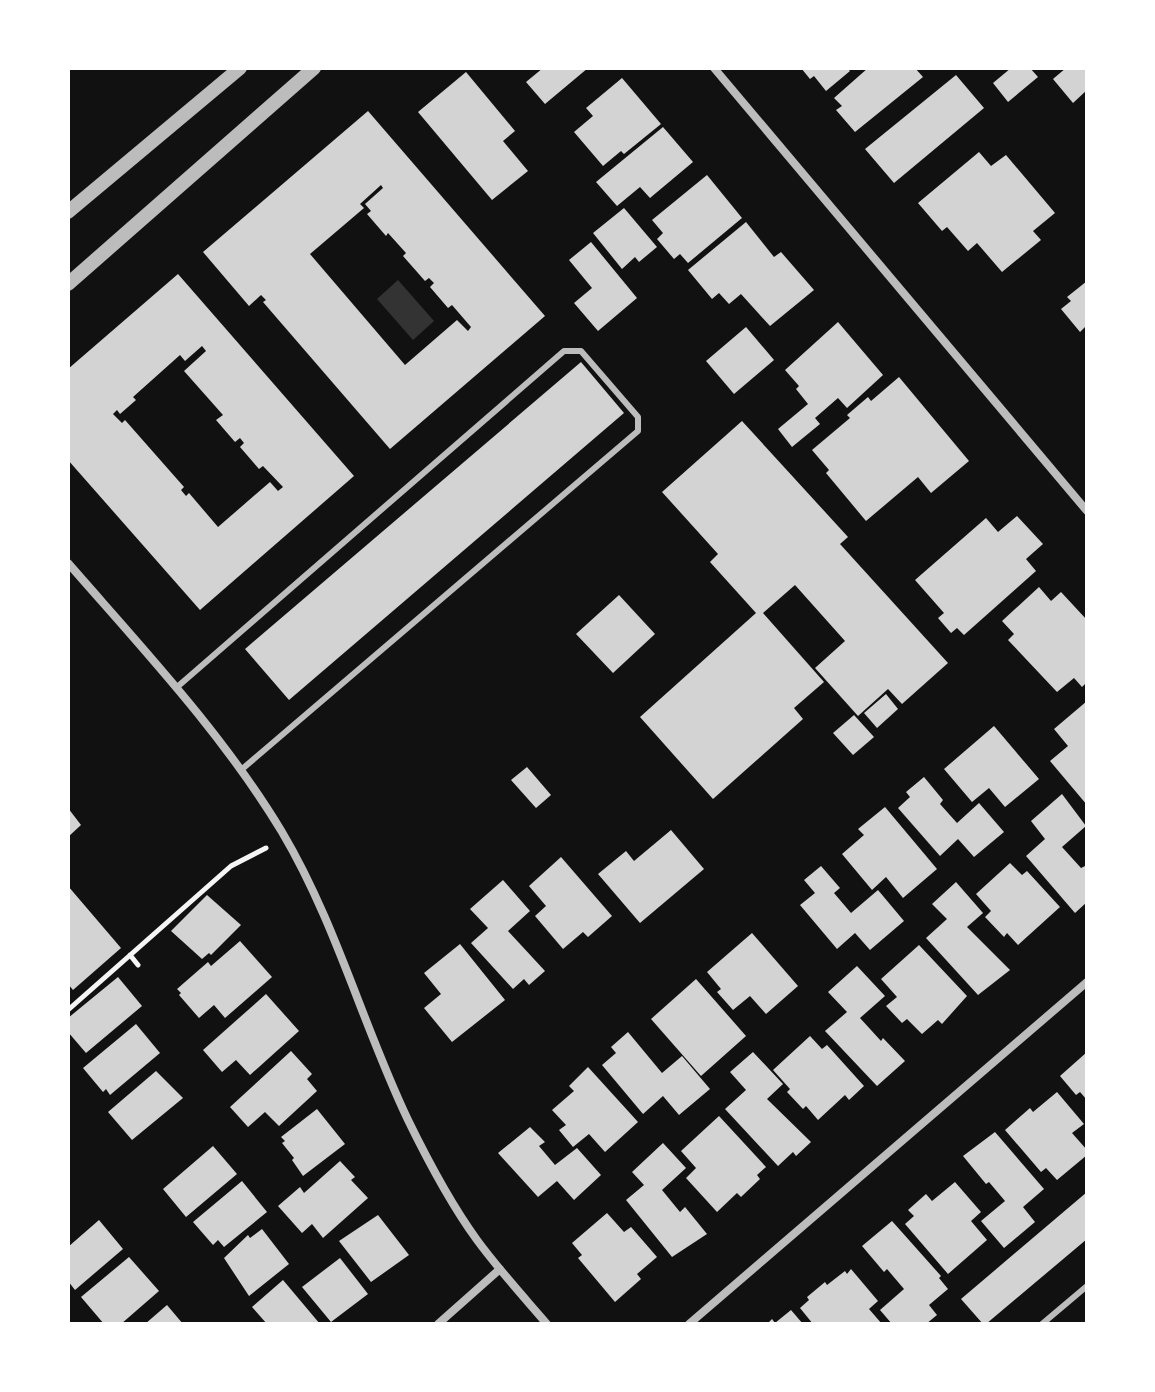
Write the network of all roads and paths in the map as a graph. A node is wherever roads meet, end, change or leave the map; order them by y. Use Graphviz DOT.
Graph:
graph roads {
  1 [pos="240,68"];
  2 [pos="314,68"];
  3 [pos="714,68"];
  4 [pos="68,212"];
  5 [pos="68,284"];
  6 [pos="1087,511"];
  7 [pos="68,563"];
  8 [pos="176,688"];
  9 [pos="241,770"];
  10 [pos="285,839"];
  11 [pos="130,955"];
  12 [pos="138,965"];
  13 [pos="1087,982"];
  14 [pos="68,1010"];
  15 [pos="500,1269"];
  16 [pos="1087,1286"];
  17 [pos="438,1324"];
  18 [pos="547,1324"];
  19 [pos="689,1324"];
  20 [pos="1042,1324"];
  1 -- 4 [label="street"];
  2 -- 5 [label="street"];
  3 -- 6 [label="street"];
  7 -- 8 [label="street"];
  8 -- 9 [label="street"];
  8 -- 9 [label="lane"];
  9 -- 10 [label="street"];
  10 -- 11 [label="path"];
  10 -- 15 [label="street"];
  11 -- 12 [label="path"];
  11 -- 14 [label="path"];
  13 -- 19 [label="street"];
  15 -- 17 [label="street"];
  15 -- 18 [label="street"];
  16 -- 20 [label="lane"];
}
